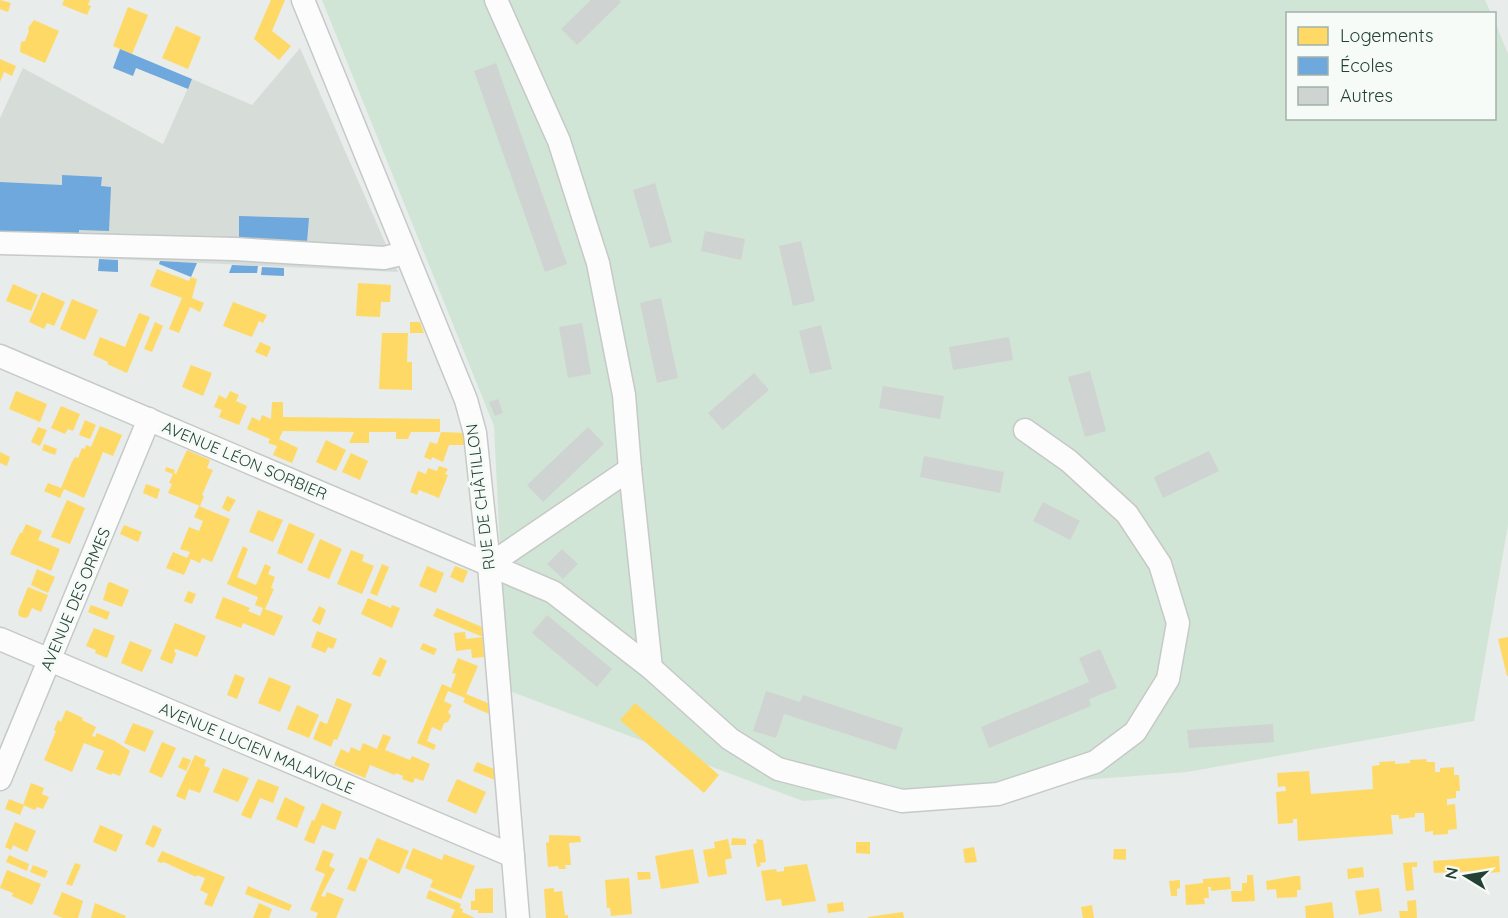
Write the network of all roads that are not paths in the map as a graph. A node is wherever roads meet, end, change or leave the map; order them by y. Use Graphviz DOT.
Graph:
graph roads {
  1 [pos="303,0"];
  2 [pos="496,0"];
  3 [pos="0,243"];
  4 [pos="405,253"];
  5 [pos="0,356"];
  6 [pos="149,419"];
  7 [pos="1024,430"];
  8 [pos="630,470"];
  9 [pos="489,565"];
  10 [pos="0,639"];
  11 [pos="49,660"];
  12 [pos="651,668"];
  13 [pos="0,779"];
  14 [pos="513,856"];
  15 [pos="518,918"];
  1 -- 4 [label="street, RUE DE CHÂTILLON"];
  2 -- 8 [label="street"];
  3 -- 4 [label="street"];
  4 -- 9 [label="street, RUE DE CHÂTILLON"];
  5 -- 6 [label="street, AVENUE LÉON SORBIER"];
  6 -- 9 [label="street, AVENUE LÉON SORBIER"];
  6 -- 11 [label="street, AVENUE DES ORMES"];
  7 -- 12 [label="street, AVENUE LÉON SORBIER"];
  8 -- 9 [label="street"];
  8 -- 12 [label="street"];
  9 -- 12 [label="street, AVENUE LÉON SORBIER"];
  9 -- 14 [label="street, RUE DE CHÂTILLON"];
  10 -- 11 [label="street, AVENUE LUCIEN MALAVIOLE"];
  11 -- 13 [label="street, AVENUE DES ORMES"];
  11 -- 14 [label="street, AVENUE LUCIEN MALAVIOLE"];
  14 -- 15 [label="street, RUE DE CHÂTILLON"];
}
